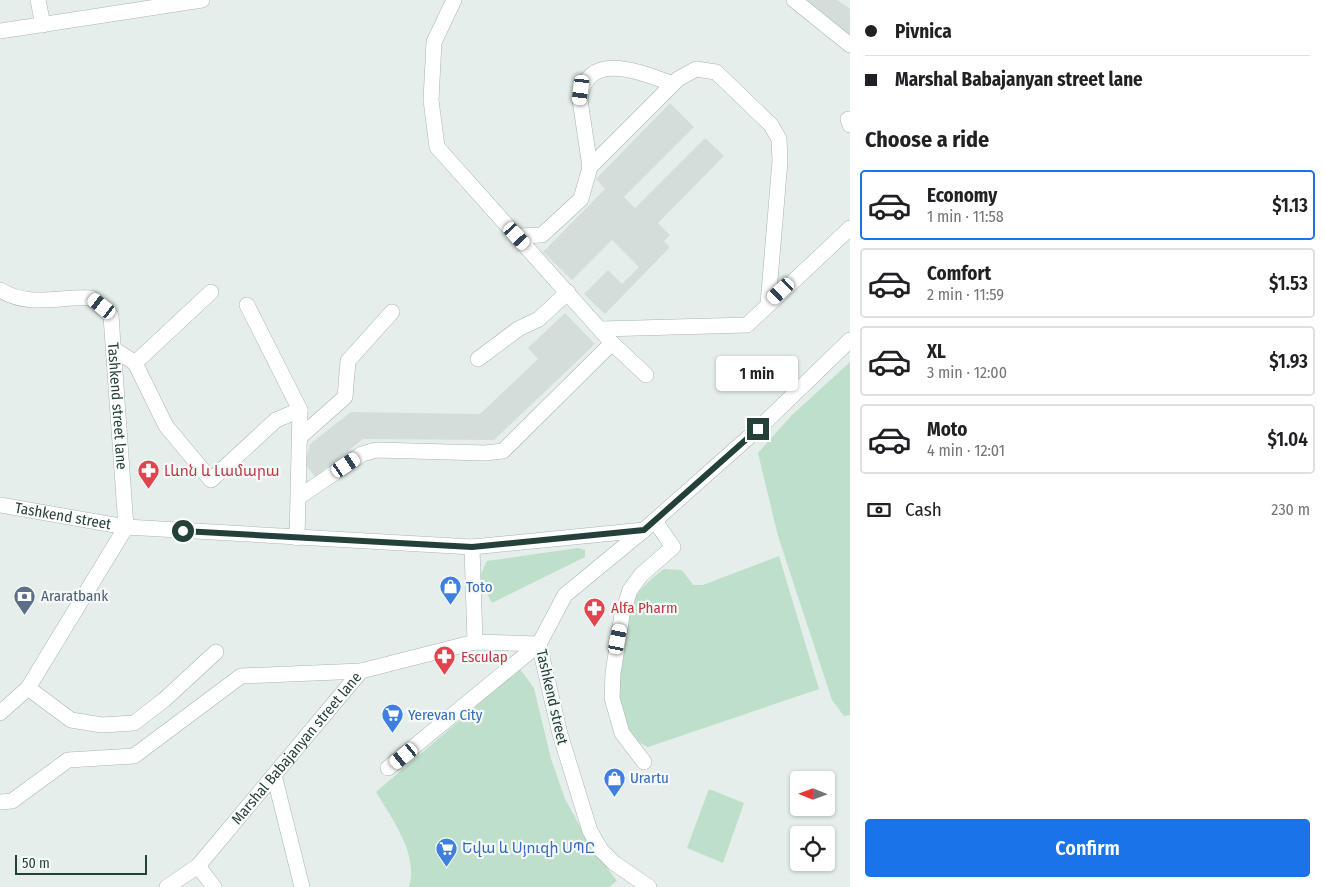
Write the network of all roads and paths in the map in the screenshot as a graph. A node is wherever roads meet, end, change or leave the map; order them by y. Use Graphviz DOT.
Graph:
graph roads {
  1 [pos="38,0"];
  2 [pos="202,0"];
  3 [pos="454,0"];
  4 [pos="794,0"];
  5 [pos="43,25"];
  6 [pos="0,30"];
  7 [pos="850,45"];
  8 [pos="673,84"];
  9 [pos="590,167"];
  10 [pos="850,228"];
  11 [pos="517,236"];
  12 [pos="0,290"];
  13 [pos="211,292"];
  14 [pos="568,292"];
  15 [pos="768,304"];
  16 [pos="247,305"];
  17 [pos="392,312"];
  18 [pos="601,329"];
  19 [pos="850,340"];
  20 [pos="612,343"];
  21 [pos="114,349"];
  22 [pos="478,359"];
  23 [pos="135,364"];
  24 [pos="646,375"];
  25 [pos="300,410"];
  26 [pos="300,437"];
  27 [pos="299,498"];
  28 [pos="0,505"];
  29 [pos="650,526"];
  30 [pos="126,527"];
  31 [pos="297,538"];
  32 [pos="472,547"];
  33 [pos="476,642"];
  34 [pos="539,644"];
  35 [pos="216,652"];
  36 [pos="361,671"];
  37 [pos="28,688"];
  38 [pos="0,714"];
  39 [pos="644,762"];
  40 [pos="388,768"];
  41 [pos="274,775"];
  42 [pos="0,802"];
  43 [pos="198,866"];
  44 [pos="167,887"];
  45 [pos="214,887"];
  46 [pos="302,887"];
  47 [pos="649,887"];
  1 -- 5 [label="street"];
  2 -- 5 [label="street"];
  3 -- 11 [label="street"];
  4 -- 7 [label="street"];
  5 -- 6 [label="street"];
  8 -- 9 [label="street"];
  8 -- 9 [label="street"];
  8 -- 15 [label="street"];
  9 -- 11 [label="street"];
  10 -- 15 [label="street"];
  11 -- 14 [label="street"];
  12 -- 21 [label="street, Tashkend street lane"];
  13 -- 23 [label="street"];
  14 -- 18 [label="street"];
  14 -- 22 [label="street"];
  15 -- 18 [label="street"];
  16 -- 25 [label="street"];
  17 -- 26 [label="street"];
  18 -- 20 [label="street"];
  19 -- 29 [label="street"];
  20 -- 24 [label="street"];
  20 -- 27 [label="street"];
  21 -- 23 [label="street"];
  21 -- 30 [label="street, Tashkend street lane"];
  23 -- 25 [label="street"];
  25 -- 26 [label="street"];
  26 -- 27 [label="street"];
  27 -- 31 [label="street"];
  28 -- 30 [label="street, Tashkend street"];
  29 -- 32 [label="street, Tashkend street"];
  29 -- 34 [label="street, Tashkend street"];
  29 -- 39 [label="street"];
  30 -- 31 [label="street, Tashkend street"];
  30 -- 37 [label="street, Tashkend street"];
  31 -- 32 [label="street, Tashkend street"];
  32 -- 33 [label="street"];
  33 -- 34 [label="street, Marshal Babajanyan street lane"];
  33 -- 36 [label="street, Marshal Babajanyan street lane"];
  34 -- 40 [label="street"];
  34 -- 47 [label="street, Tashkend street"];
  35 -- 37 [label="street"];
  36 -- 41 [label="street, Marshal Babajanyan street lane"];
  36 -- 42 [label="street"];
  37 -- 38 [label="street, Tashkend street"];
  41 -- 43 [label="street, Marshal Babajanyan street lane"];
  41 -- 46 [label="street"];
  43 -- 44 [label="street, Marshal Babajanyan street lane"];
  43 -- 45 [label="street"];
}
